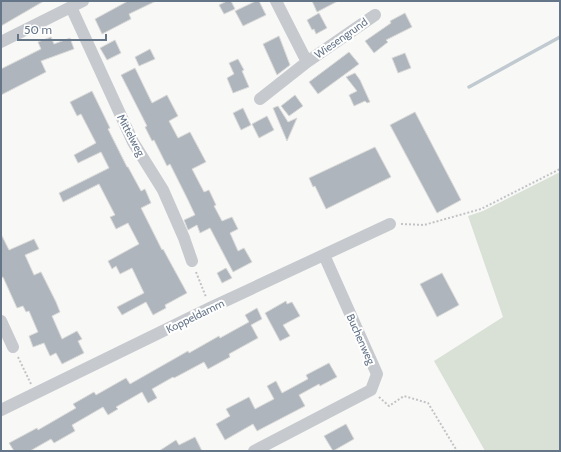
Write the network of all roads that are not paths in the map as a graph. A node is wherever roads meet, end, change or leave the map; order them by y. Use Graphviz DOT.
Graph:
graph roads {
  1 [pos="83,1"];
  2 [pos="276,1"];
  3 [pos="71,7"];
  4 [pos="375,15"];
  5 [pos="1,42"];
  6 [pos="307,62"];
  7 [pos="260,99"];
  8 [pos="390,224"];
  9 [pos="324,255"];
  10 [pos="192,262"];
  11 [pos="1,321"];
  12 [pos="13,347"];
  13 [pos="1,410"];
  14 [pos="254,451"];
  1 -- 3 [label="street"];
  2 -- 6 [label="street, Wiesengrund"];
  3 -- 5 [label="street"];
  3 -- 10 [label="street, Mittelweg"];
  4 -- 6 [label="street, Wiesengrund"];
  6 -- 7 [label="street, Wiesengrund"];
  8 -- 9 [label="street, Koppeldamm"];
  9 -- 13 [label="street, Koppeldamm"];
  9 -- 14 [label="street, Buchenweg"];
  11 -- 12 [label="street"];
}
